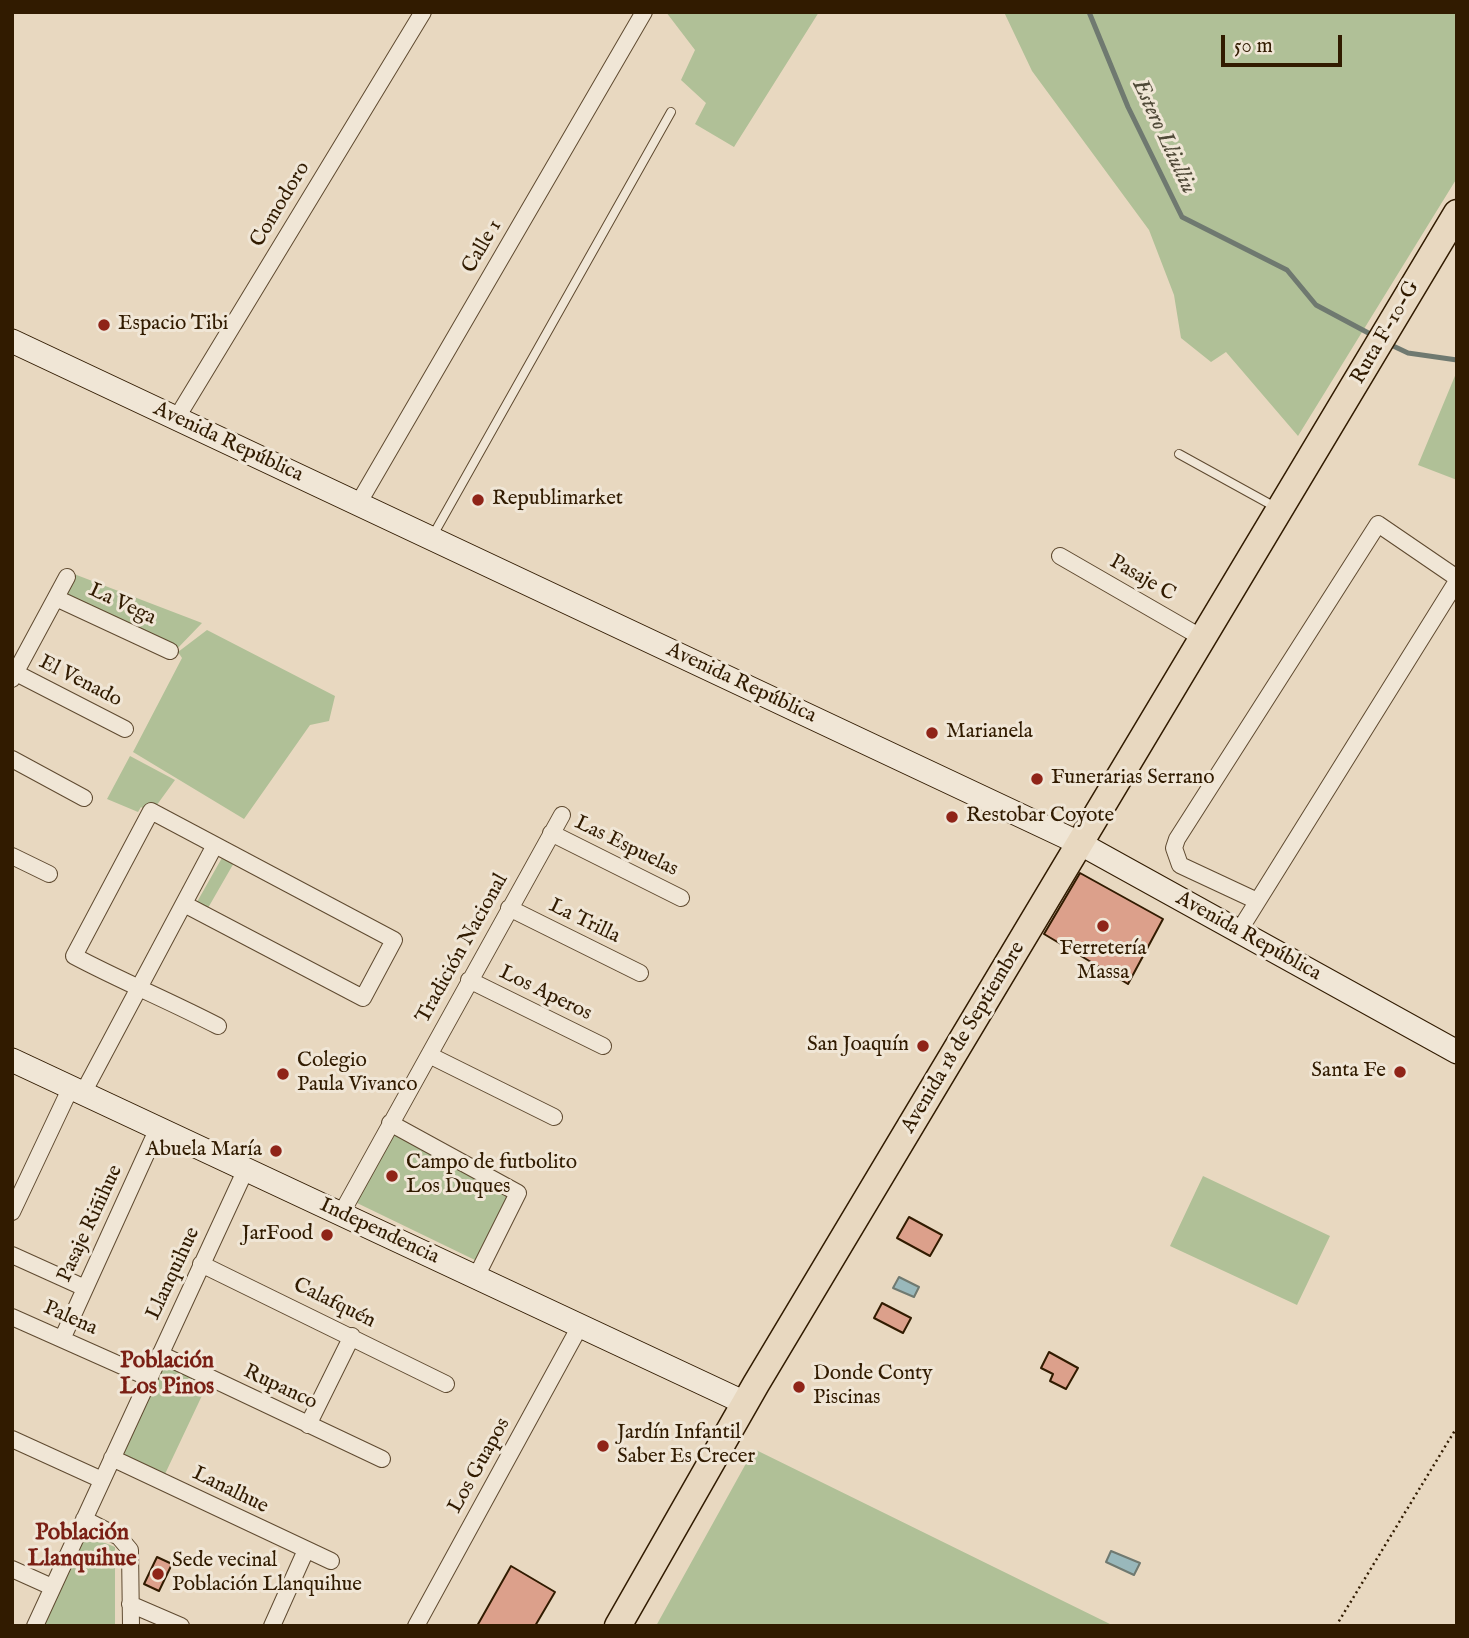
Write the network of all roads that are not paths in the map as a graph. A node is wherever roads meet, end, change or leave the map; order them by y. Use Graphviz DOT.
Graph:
graph roads {
  1 [pos="423,12"];
  2 [pos="644,12"];
  3 [pos="671,112"];
  4 [pos="1454,217"];
  5 [pos="12,341"];
  6 [pos="176,419"];
  7 [pos="1315,453"];
  8 [pos="1179,454"];
  9 [pos="358,504"];
  10 [pos="1281,510"];
  11 [pos="432,538"];
  12 [pos="1060,556"];
  13 [pos="67,577"];
  14 [pos="1457,580"];
  15 [pos="56,598"];
  16 [pos="1204,639"];
  17 [pos="170,651"];
  18 [pos="14,676"];
  19 [pos="125,729"];
  20 [pos="12,759"];
  21 [pos="84,798"];
  22 [pos="562,815"];
  23 [pos="551,833"];
  24 [pos="1081,844"];
  25 [pos="215,845"];
  26 [pos="12,856"];
  27 [pos="50,874"];
  28 [pos="681,898"];
  29 [pos="1255,900"];
  30 [pos="184,904"];
  31 [pos="509,908"];
  32 [pos="1239,931"];
  33 [pos="640,972"];
  34 [pos="469,980"];
  35 [pos="138,990"];
  36 [pos="218,1026"];
  37 [pos="603,1046"];
  38 [pos="1457,1052"];
  39 [pos="429,1055"];
  40 [pos="12,1060"];
  41 [pos="77,1090"];
  42 [pos="554,1117"];
  43 [pos="390,1123"];
  44 [pos="158,1128"];
  45 [pos="246,1169"];
  46 [pos="12,1212"];
  47 [pos="341,1214"];
  48 [pos="12,1255"];
  49 [pos="201,1264"];
  50 [pos="476,1277"];
  51 [pos="85,1288"];
  52 [pos="12,1317"];
  53 [pos="580,1326"];
  54 [pos="352,1336"];
  55 [pos="63,1337"];
  56 [pos="160,1354"];
  57 [pos="149,1378"];
  58 [pos="446,1384"];
  59 [pos="745,1403"];
  60 [pos="308,1425"];
  61 [pos="12,1439"];
  62 [pos="112,1458"];
  63 [pos="382,1459"];
  64 [pos="102,1480"];
  65 [pos="84,1519"];
  66 [pos="306,1550"];
  67 [pos="331,1561"];
  68 [pos="12,1569"];
  69 [pos="52,1587"];
  70 [pos="131,1604"];
  71 [pos="35,1626"];
  72 [pos="131,1626"];
  73 [pos="181,1626"];
  74 [pos="272,1626"];
  75 [pos="416,1626"];
  76 [pos="618,1626"];
  1 -- 6 [label="street, Comodoro"];
  2 -- 9 [label="street, Calle 1"];
  3 -- 11 [label="lane"];
  4 -- 7 [label="main road, Ruta F-10-G"];
  5 -- 6 [label="main road, Avenida República"];
  6 -- 9 [label="main road, Avenida República"];
  7 -- 10 [label="main road, Avenida 18 de Septiembre"];
  8 -- 10 [label="lane"];
  9 -- 11 [label="main road, Avenida República"];
  10 -- 16 [label="main road, Avenida 18 de Septiembre"];
  11 -- 24 [label="main road, Avenida República"];
  12 -- 16 [label="street, Pasaje C"];
  13 -- 15 [label="street"];
  14 -- 29 [label="street"];
  14 -- 29 [label="street"];
  15 -- 17 [label="street, La Vega"];
  15 -- 18 [label="street"];
  16 -- 24 [label="main road, Avenida 18 de Septiembre"];
  18 -- 19 [label="street, El Venado"];
  20 -- 21 [label="street"];
  22 -- 23 [label="street, Tradición Nacional"];
  23 -- 28 [label="street, Las Espuelas"];
  23 -- 31 [label="street, Tradición Nacional"];
  24 -- 32 [label="main road, Avenida República"];
  24 -- 59 [label="main road, Avenida 18 de Septiembre"];
  25 -- 30 [label="street"];
  25 -- 30 [label="street"];
  25 -- 35 [label="street"];
  26 -- 27 [label="street"];
  29 -- 32 [label="street"];
  30 -- 35 [label="street"];
  31 -- 33 [label="street, La Trilla"];
  31 -- 34 [label="street, Tradición Nacional"];
  32 -- 38 [label="main road, Avenida República"];
  34 -- 37 [label="street, Los Aperos"];
  34 -- 39 [label="street, Tradición Nacional"];
  35 -- 36 [label="street"];
  35 -- 41 [label="street"];
  39 -- 42 [label="street"];
  39 -- 43 [label="street, Tradición Nacional"];
  40 -- 41 [label="main road, Independencia"];
  41 -- 44 [label="main road, Independencia"];
  41 -- 46 [label="street"];
  43 -- 47 [label="street, Tradición Nacional"];
  43 -- 50 [label="street"];
  44 -- 45 [label="main road, Independencia"];
  44 -- 51 [label="street, Pasaje Riñihue"];
  45 -- 47 [label="main road, Independencia"];
  45 -- 49 [label="street, Llanquihue"];
  47 -- 50 [label="main road, Independencia"];
  48 -- 51 [label="street"];
  49 -- 54 [label="street, Calafquén"];
  49 -- 56 [label="street, Llanquihue"];
  50 -- 53 [label="main road, Independencia"];
  51 -- 55 [label="street, Pasaje Riñihue"];
  52 -- 55 [label="street, Palena"];
  53 -- 59 [label="main road, Independencia"];
  53 -- 75 [label="street, Los Guapos"];
  54 -- 58 [label="street, Calafquén"];
  54 -- 60 [label="street"];
  55 -- 57 [label="street, Palena"];
  56 -- 57 [label="street, Llanquihue"];
  56 -- 60 [label="street, Rupanco"];
  57 -- 62 [label="street, Llanquihue"];
  59 -- 76 [label="main road, Avenida 18 de Septiembre"];
  60 -- 63 [label="street, Rupanco"];
  61 -- 64 [label="street"];
  62 -- 64 [label="street, Llanquihue"];
  62 -- 66 [label="street, Lanalhue"];
  64 -- 65 [label="street, Llanquihue"];
  65 -- 69 [label="street, Llanquihue"];
  65 -- 70 [label="street"];
  66 -- 67 [label="street, Lanalhue"];
  66 -- 74 [label="street"];
  68 -- 69 [label="street"];
  69 -- 71 [label="street, Llanquihue"];
  70 -- 72 [label="street"];
  70 -- 73 [label="street"];
}
